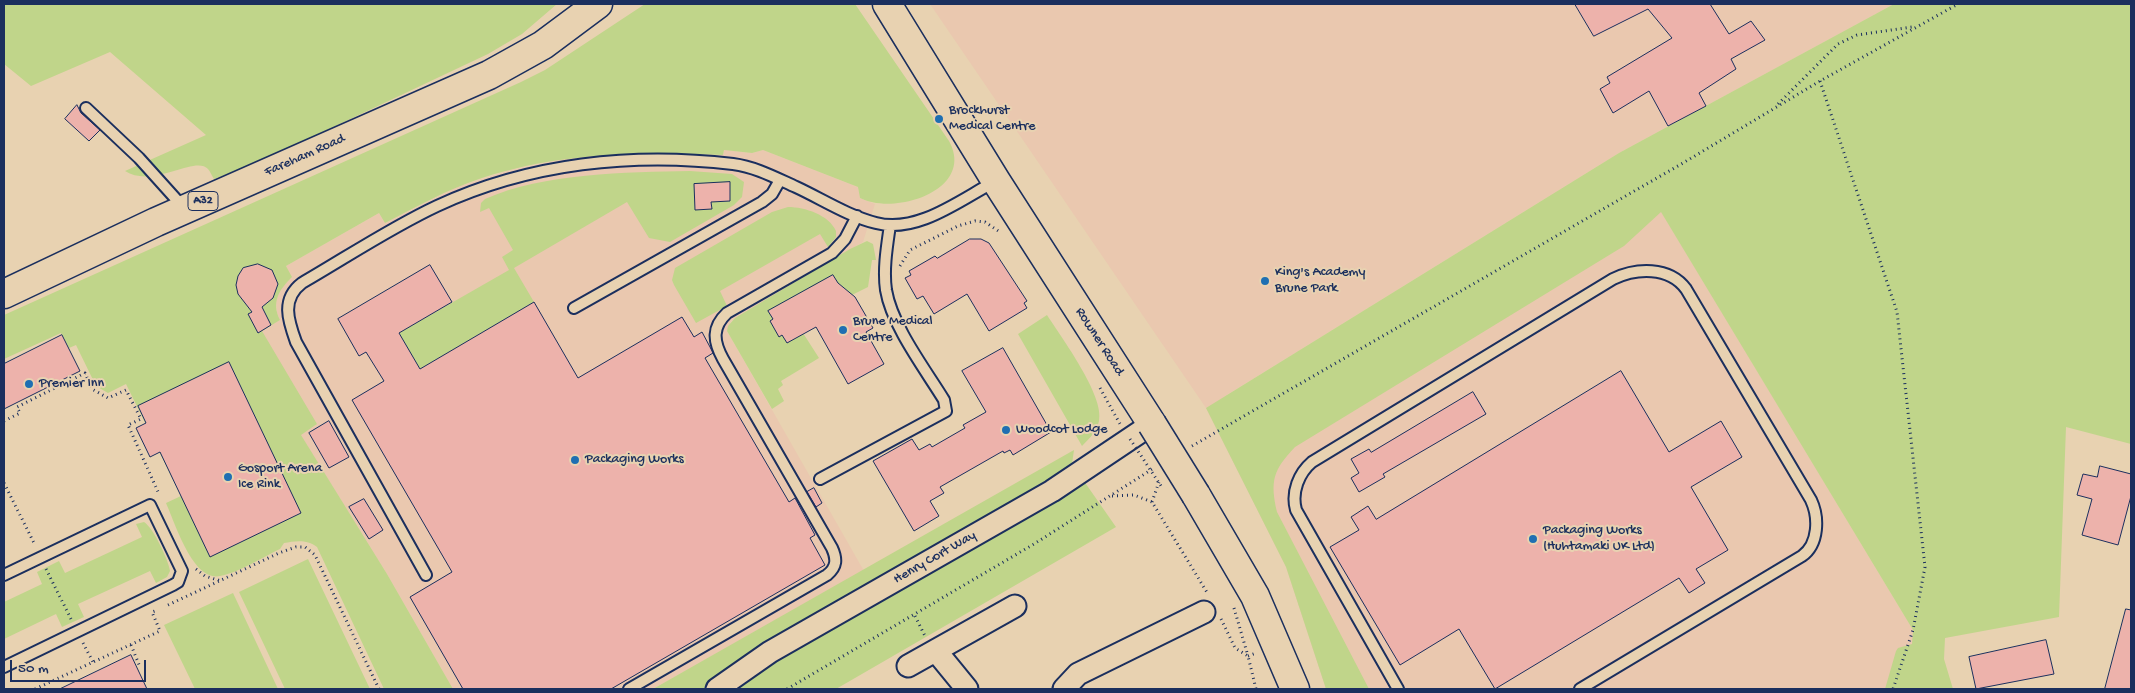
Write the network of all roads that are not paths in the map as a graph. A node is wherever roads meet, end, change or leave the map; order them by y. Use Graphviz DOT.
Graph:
graph roads {
  1 [pos="598,4"];
  2 [pos="887,4"];
  3 [pos="580,13"];
  4 [pos="86,108"];
  5 [pos="780,180"];
  6 [pos="996,181"];
  7 [pos="185,209"];
  8 [pos="857,216"];
  9 [pos="890,225"];
  10 [pos="4,294"];
  11 [pos="574,308"];
  12 [pos="1141,432"];
  13 [pos="820,479"];
  14 [pos="4,575"];
  15 [pos="426,575"];
  16 [pos="1015,606"];
  17 [pos="1204,612"];
  18 [pos="936,651"];
  19 [pos="908,666"];
  20 [pos="4,667"];
  21 [pos="629,689"];
  22 [pos="717,689"];
  23 [pos="967,689"];
  24 [pos="1064,689"];
  25 [pos="1295,689"];
  26 [pos="1398,689"];
  27 [pos="1580,689"];
  1 -- 3 [label="main road, Fareham Road / A32"];
  2 -- 6 [label="main road, Rowner Road"];
  3 -- 7 [label="main road, Fareham Road / A32"];
  4 -- 7 [label="lane"];
  5 -- 8 [label="lane"];
  5 -- 11 [label="lane"];
  5 -- 15 [label="lane"];
  6 -- 9 [label="lane"];
  6 -- 12 [label="main road, Rowner Road"];
  7 -- 10 [label="main road, Fareham Road / A32"];
  8 -- 9 [label="lane"];
  8 -- 21 [label="lane"];
  9 -- 13 [label="lane"];
  12 -- 22 [label="street, Henry Cort Way"];
  12 -- 25 [label="main road, Rowner Road, bridge"];
  14 -- 20 [label="lane"];
  16 -- 18 [label="street"];
  17 -- 24 [label="street"];
  18 -- 19 [label="street"];
  18 -- 23 [label="street"];
  26 -- 27 [label="lane"];
}
